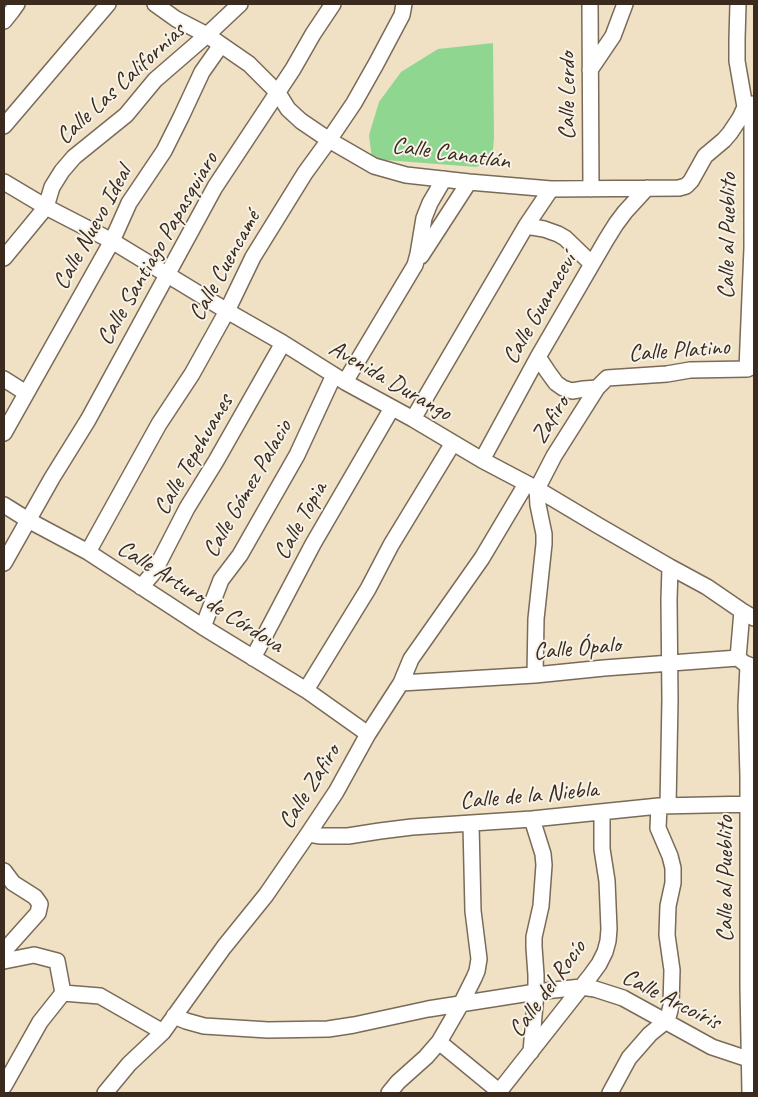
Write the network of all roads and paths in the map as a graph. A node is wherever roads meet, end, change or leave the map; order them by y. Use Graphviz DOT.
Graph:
graph roads {
  1 [pos="17,4"];
  2 [pos="108,4"];
  3 [pos="155,4"];
  4 [pos="240,4"];
  5 [pos="333,4"];
  6 [pos="404,4"];
  7 [pos="590,4"];
  8 [pos="625,4"];
  9 [pos="738,4"];
  10 [pos="4,21"];
  11 [pos="207,35"];
  12 [pos="221,44"];
  13 [pos="590,70"];
  14 [pos="278,93"];
  15 [pos="750,105"];
  16 [pos="4,126"];
  17 [pos="329,140"];
  18 [pos="444,179"];
  19 [pos="4,182"];
  20 [pos="468,182"];
  21 [pos="647,188"];
  22 [pos="550,189"];
  23 [pos="591,189"];
  24 [pos="46,207"];
  25 [pos="526,226"];
  26 [pos="112,242"];
  27 [pos="4,258"];
  28 [pos="592,264"];
  29 [pos="415,265"];
  30 [pos="167,276"];
  31 [pos="227,311"];
  32 [pos="283,343"];
  33 [pos="538,357"];
  34 [pos="751,367"];
  35 [pos="339,378"];
  36 [pos="4,379"];
  37 [pos="602,383"];
  38 [pos="26,393"];
  39 [pos="392,408"];
  40 [pos="413,419"];
  41 [pos="4,433"];
  42 [pos="453,444"];
  43 [pos="482,460"];
  44 [pos="531,486"];
  45 [pos="4,505"];
  46 [pos="28,520"];
  47 [pos="88,552"];
  48 [pos="4,563"];
  49 [pos="670,567"];
  50 [pos="141,587"];
  51 [pos="748,615"];
  52 [pos="203,626"];
  53 [pos="252,658"];
  54 [pos="670,664"];
  55 [pos="747,664"];
  56 [pos="535,675"];
  57 [pos="401,683"];
  58 [pos="306,690"];
  59 [pos="368,734"];
  60 [pos="751,804"];
  61 [pos="664,806"];
  62 [pos="602,813"];
  63 [pos="532,819"];
  64 [pos="471,824"];
  65 [pos="308,834"];
  66 [pos="4,871"];
  67 [pos="4,951"];
  68 [pos="751,951"];
  69 [pos="4,961"];
  70 [pos="580,987"];
  71 [pos="536,992"];
  72 [pos="63,993"];
  73 [pos="462,1004"];
  74 [pos="174,1016"];
  75 [pos="666,1021"];
  76 [pos="162,1032"];
  77 [pos="439,1042"];
  78 [pos="531,1052"];
  79 [pos="752,1061"];
  80 [pos="4,1086"];
  81 [pos="105,1093"];
  82 [pos="389,1093"];
  83 [pos="499,1093"];
  84 [pos="610,1093"];
  85 [pos="750,1093"];
  1 -- 10 [label="street"];
  2 -- 16 [label="street"];
  3 -- 11 [label="street, Calle Canatlán"];
  4 -- 11 [label="street, Calle Las Californias"];
  5 -- 14 [label="street, Calle Santiago Papasquiaro"];
  6 -- 17 [label="street, Calle Cuencamé"];
  7 -- 13 [label="street, Calle Lerdo"];
  8 -- 13 [label="street"];
  9 -- 15 [label="street, Calle al Pueblito"];
  11 -- 12 [label="street, Calle Canatlán"];
  11 -- 24 [label="street, Calle Las Californias"];
  12 -- 14 [label="street, Calle Canatlán"];
  12 -- 26 [label="street, Calle Nuevo Ideal"];
  13 -- 23 [label="street, Calle Lerdo"];
  14 -- 17 [label="street, Calle Canatlán"];
  14 -- 30 [label="street, Calle Santiago Papasquiaro"];
  15 -- 21 [label="street, Calle Canatlán"];
  15 -- 34 [label="street, Calle al Pueblito"];
  17 -- 18 [label="street, Calle Canatlán"];
  17 -- 31 [label="street, Calle Cuencamé"];
  18 -- 20 [label="street, Calle Canatlán"];
  18 -- 29 [label="street, Calle Gómez Palacio"];
  19 -- 24 [label="street, Avenida Durango"];
  20 -- 22 [label="street, Calle Canatlán"];
  20 -- 29 [label="street, Calle Gómez Palacio"];
  21 -- 23 [label="street, Calle Canatlán"];
  21 -- 28 [label="street, Calle Guanaceví"];
  22 -- 23 [label="street, Calle Canatlán"];
  22 -- 25 [label="street"];
  24 -- 26 [label="street, Avenida Durango"];
  24 -- 27 [label="street, Calle Las Californias"];
  25 -- 28 [label="street"];
  25 -- 40 [label="street"];
  26 -- 30 [label="street, Avenida Durango"];
  26 -- 38 [label="street, Calle Nuevo Ideal"];
  28 -- 33 [label="street, Calle Guanaceví"];
  29 -- 35 [label="street, Calle Gómez Palacio"];
  30 -- 31 [label="street, Avenida Durango"];
  30 -- 46 [label="street, Calle Santiago Papasquiaro"];
  31 -- 32 [label="street, Avenida Durango"];
  31 -- 47 [label="street, Calle Cuencamé"];
  32 -- 35 [label="street, Avenida Durango"];
  32 -- 50 [label="street, Calle Tepehuanes"];
  33 -- 37 [label="street, Calle Platino"];
  33 -- 43 [label="street, Calle Guanaceví"];
  34 -- 37 [label="street, Calle Platino"];
  35 -- 39 [label="street, Avenida Durango"];
  35 -- 52 [label="street, Calle Gómez Palacio"];
  36 -- 38 [label="street"];
  37 -- 44 [label="street, Zafiro"];
  38 -- 41 [label="street, Calle Nuevo Ideal"];
  39 -- 40 [label="street, Avenida Durango"];
  39 -- 53 [label="street, Calle Topia"];
  40 -- 42 [label="street, Avenida Durango"];
  42 -- 43 [label="street, Avenida Durango"];
  42 -- 58 [label="street"];
  43 -- 44 [label="street, Avenida Durango"];
  44 -- 49 [label="street, Avenida Durango"];
  44 -- 56 [label="street"];
  44 -- 57 [label="street, Calle Zafiro"];
  45 -- 46 [label="street, Calle Arturo de Córdova"];
  46 -- 47 [label="street, Calle Arturo de Córdova"];
  46 -- 48 [label="street, Calle Santiago Papasquiaro"];
  47 -- 50 [label="street, Calle Arturo de Córdova"];
  49 -- 51 [label="street, Avenida Durango"];
  49 -- 54 [label="street"];
  50 -- 52 [label="street, Calle Arturo de Córdova"];
  51 -- 55 [label="street, Calle al Pueblito"];
  52 -- 53 [label="street, Calle Arturo de Córdova"];
  53 -- 58 [label="street, Calle Arturo de Córdova"];
  54 -- 55 [label="street, Calle Ópalo"];
  54 -- 56 [label="street, Calle Ópalo"];
  54 -- 61 [label="street"];
  55 -- 60 [label="street, Calle al Pueblito"];
  56 -- 57 [label="street, Calle Ópalo"];
  57 -- 59 [label="street, Calle Zafiro"];
  58 -- 59 [label="street, Calle Arturo de Córdova"];
  59 -- 65 [label="street, Calle Zafiro"];
  60 -- 61 [label="street, Calle de la Niebla"];
  60 -- 68 [label="street, Calle al Pueblito"];
  61 -- 62 [label="street, Calle de la Niebla"];
  61 -- 75 [label="street"];
  62 -- 63 [label="street, Calle de la Niebla"];
  62 -- 70 [label="street, Calle del Rocío"];
  63 -- 64 [label="street, Calle de la Niebla"];
  63 -- 71 [label="street"];
  64 -- 65 [label="street, Calle de la Niebla"];
  64 -- 73 [label="street"];
  65 -- 74 [label="street, Calle Zafiro"];
  66 -- 67 [label="street"];
  68 -- 79 [label="street, Calle al Pueblito"];
  69 -- 72 [label="street"];
  70 -- 71 [label="street, Calle Arcoíris"];
  70 -- 75 [label="street, Calle Arcoíris"];
  70 -- 78 [label="street, Calle del Rocío"];
  71 -- 73 [label="street, Calle Arcoíris"];
  71 -- 78 [label="street"];
  72 -- 76 [label="street"];
  72 -- 80 [label="street"];
  73 -- 74 [label="street, Calle Arcoíris"];
  73 -- 77 [label="street"];
  74 -- 76 [label="street, Calle Zafiro"];
  75 -- 79 [label="street, Calle Arcoíris"];
  75 -- 84 [label="street"];
  76 -- 81 [label="street, Calle Zafiro"];
  77 -- 82 [label="street"];
  77 -- 83 [label="street"];
  78 -- 83 [label="street, Calle del Rocío"];
  79 -- 85 [label="street, Calle al Pueblito"];
}
